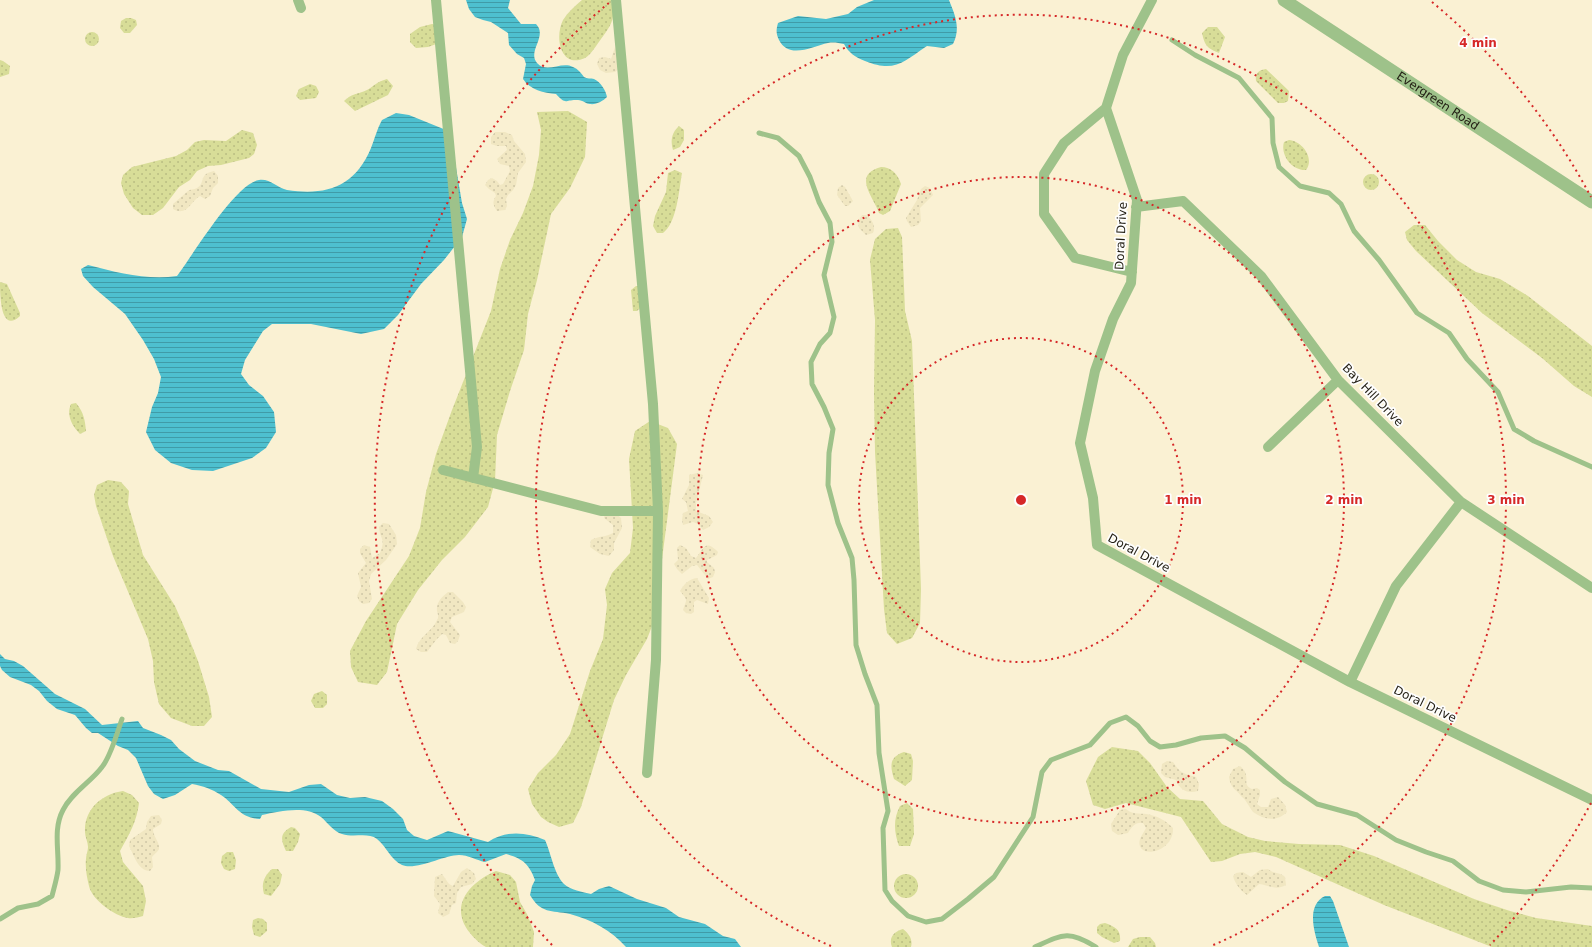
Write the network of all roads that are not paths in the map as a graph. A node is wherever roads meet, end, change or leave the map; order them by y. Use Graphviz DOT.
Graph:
graph roads {
  1 [pos="436,0"];
  2 [pos="616,0"];
  3 [pos="1152,0"];
  4 [pos="1284,0"];
  5 [pos="1172,40"];
  6 [pos="1106,108"];
  7 [pos="759,132"];
  8 [pos="1592,202"];
  9 [pos="1136,207"];
  10 [pos="1132,272"];
  11 [pos="1338,380"];
  12 [pos="1268,446"];
  13 [pos="1592,467"];
  14 [pos="442,470"];
  15 [pos="473,478"];
  16 [pos="1461,502"];
  17 [pos="658,512"];
  18 [pos="1592,588"];
  19 [pos="1350,682"];
  20 [pos="122,719"];
  21 [pos="647,773"];
  22 [pos="1592,800"];
  23 [pos="1592,888"];
  24 [pos="0,919"];
  25 [pos="1035,947"];
  26 [pos="1096,947"];
  1 -- 15 [label="street"];
  2 -- 17 [label="street"];
  3 -- 6 [label="street"];
  4 -- 8 [label="street, Evergreen Road"];
  5 -- 13 [label="lane"];
  6 -- 9 [label="street, Doral Drive"];
  6 -- 10 [label="street"];
  7 -- 23 [label="lane"];
  9 -- 10 [label="street, Doral Drive"];
  9 -- 11 [label="street, Bay Hill Drive"];
  10 -- 19 [label="street, Doral Drive"];
  11 -- 12 [label="street"];
  11 -- 16 [label="street, Bay Hill Drive"];
  14 -- 15 [label="street"];
  15 -- 17 [label="street"];
  16 -- 18 [label="street, Bay Hill Drive"];
  16 -- 19 [label="street"];
  17 -- 21 [label="street"];
  19 -- 22 [label="street, Doral Drive"];
  20 -- 24 [label="lane"];
  25 -- 26 [label="lane"];
}
